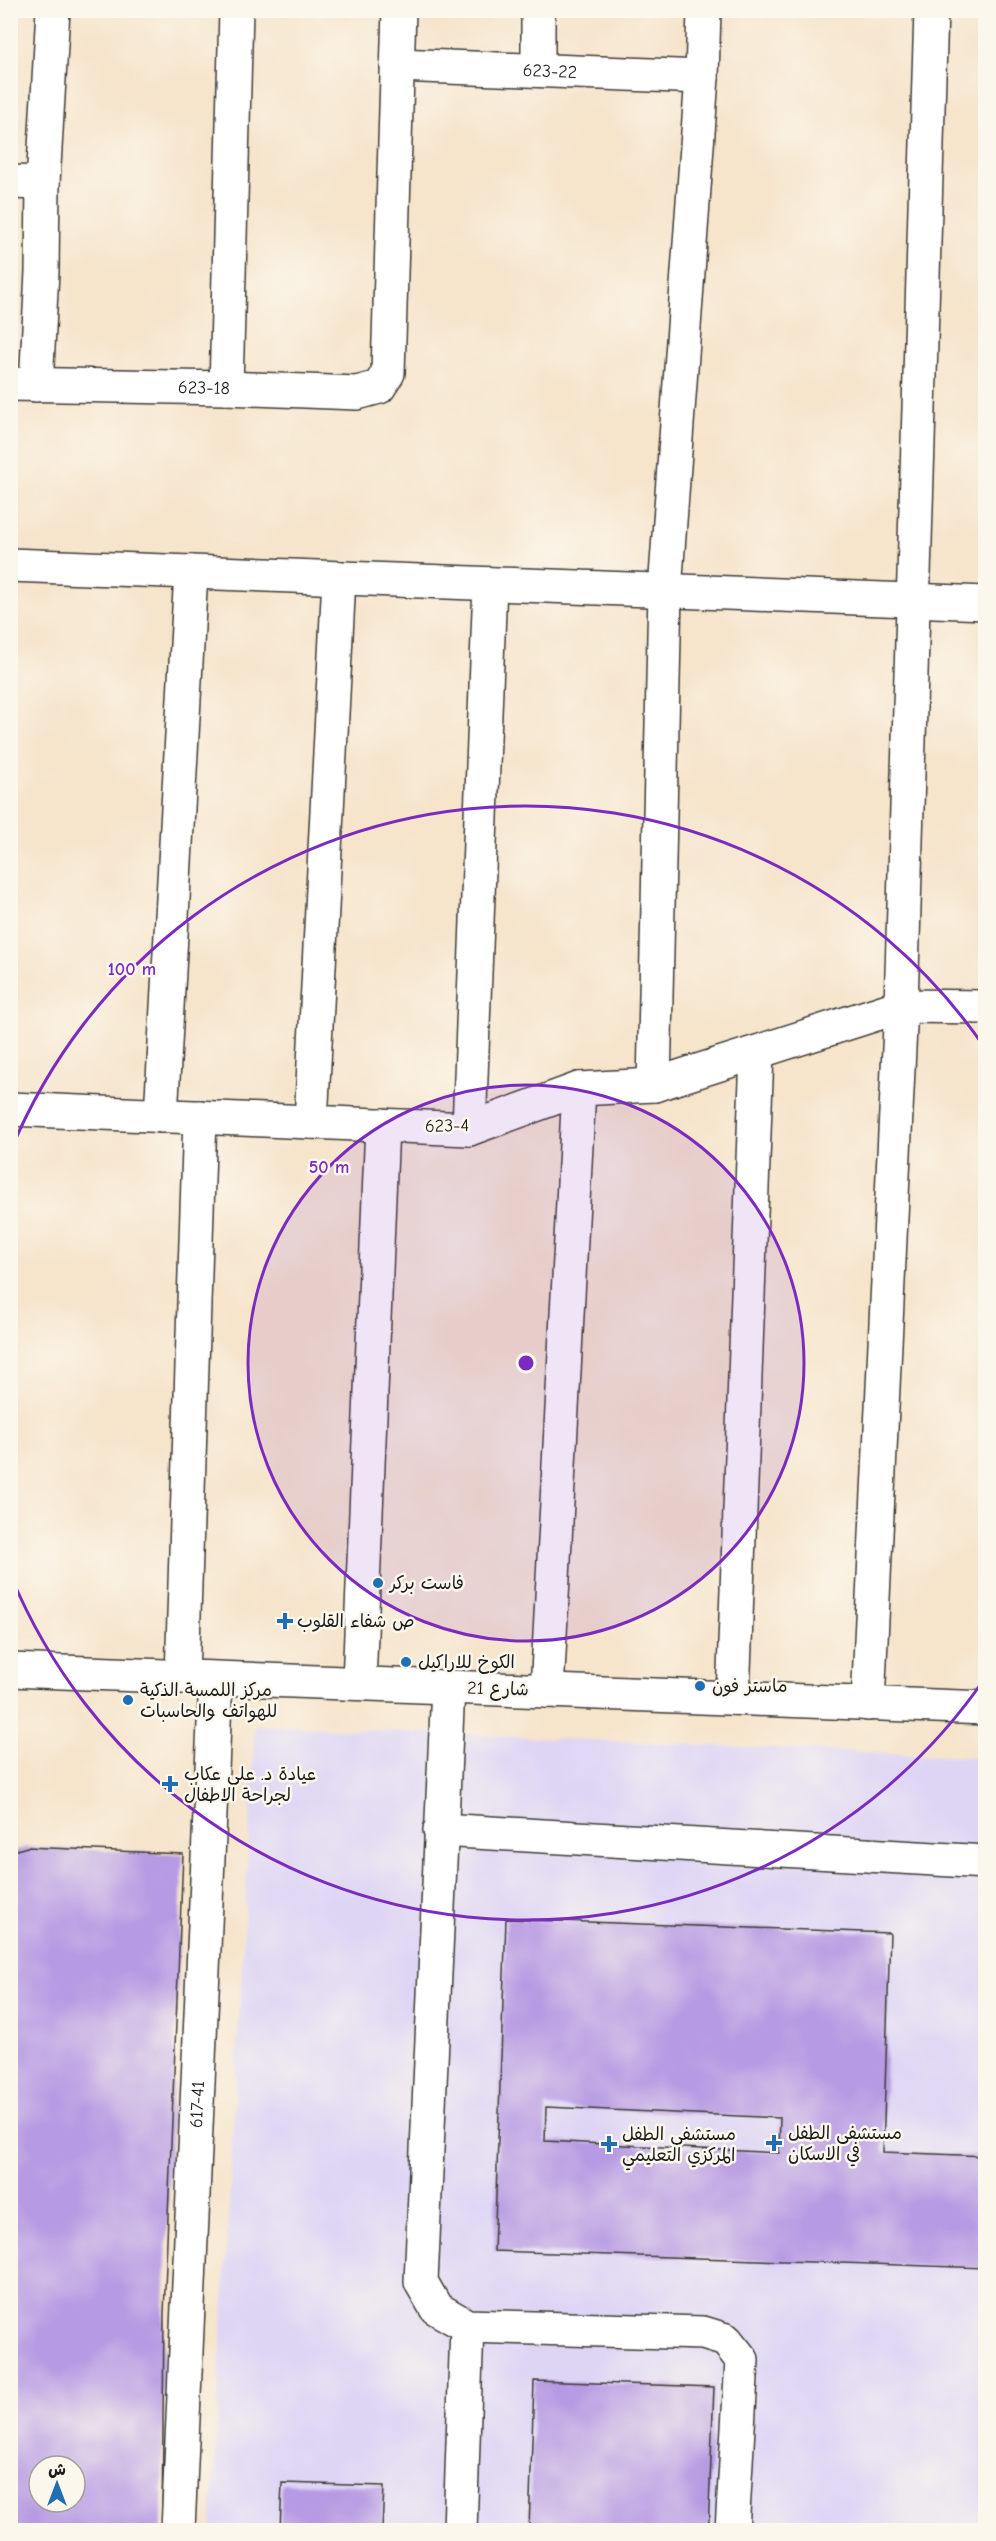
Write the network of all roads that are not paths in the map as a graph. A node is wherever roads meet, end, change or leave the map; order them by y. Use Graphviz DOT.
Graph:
graph roads {
  1 [pos="53,10"];
  2 [pos="236,10"];
  3 [pos="399,10"];
  4 [pos="538,10"];
  5 [pos="704,10"];
  6 [pos="931,10"];
  7 [pos="397,65"];
  8 [pos="538,70"];
  9 [pos="702,77"];
  10 [pos="10,182"];
  11 [pos="43,183"];
  12 [pos="23,385"];
  13 [pos="226,388"];
  14 [pos="11,565"];
  15 [pos="191,572"];
  16 [pos="10,576"];
  17 [pos="339,578"];
  18 [pos="490,584"];
  19 [pos="665,591"];
  20 [pos="914,601"];
  21 [pos="986,603"];
  22 [pos="901,1006"];
  23 [pos="986,1007"];
  24 [pos="757,1053"];
  25 [pos="654,1084"];
  26 [pos="579,1089"];
  27 [pos="10,1109"];
  28 [pos="161,1116"];
  29 [pos="200,1117"];
  30 [pos="311,1122"];
  31 [pos="382,1125"];
  32 [pos="469,1129"];
  33 [pos="10,1670"];
  34 [pos="182,1677"];
  35 [pos="216,1679"];
  36 [pos="359,1683"];
  37 [pos="448,1687"];
  38 [pos="547,1690"];
  39 [pos="733,1698"];
  40 [pos="868,1704"];
  41 [pos="986,1708"];
  42 [pos="440,1830"];
  43 [pos="986,1862"];
  44 [pos="467,2326"];
  45 [pos="178,2530"];
  46 [pos="460,2530"];
  47 [pos="732,2530"];
  1 -- 11 [label="street"];
  2 -- 13 [label="street"];
  3 -- 7 [label="street"];
  4 -- 8 [label="street"];
  5 -- 9 [label="street"];
  6 -- 20 [label="street"];
  7 -- 8 [label="street, 623-22"];
  7 -- 13 [label="street, 623-18"];
  8 -- 9 [label="street, 623-22"];
  9 -- 19 [label="street"];
  10 -- 11 [label="street"];
  11 -- 12 [label="street"];
  12 -- 13 [label="street, 623-18"];
  14 -- 15 [label="street"];
  14 -- 16 [label="street"];
  15 -- 17 [label="street"];
  15 -- 28 [label="street"];
  17 -- 18 [label="street"];
  17 -- 30 [label="street"];
  18 -- 19 [label="street"];
  18 -- 32 [label="street"];
  19 -- 20 [label="street"];
  19 -- 25 [label="street"];
  20 -- 21 [label="street"];
  20 -- 22 [label="street"];
  22 -- 23 [label="street, 623-4"];
  22 -- 24 [label="street, 623-4"];
  22 -- 40 [label="street"];
  24 -- 25 [label="street, 623-4"];
  24 -- 39 [label="street"];
  25 -- 26 [label="street, 623-4"];
  26 -- 32 [label="street, 623-4"];
  26 -- 38 [label="street"];
  27 -- 28 [label="street, 623-4"];
  28 -- 29 [label="street, 623-4"];
  29 -- 30 [label="street, 623-4"];
  29 -- 34 [label="street"];
  30 -- 31 [label="street, 623-4"];
  31 -- 32 [label="street, 623-4"];
  31 -- 36 [label="street"];
  33 -- 34 [label="street, شارع 21"];
  34 -- 35 [label="street, شارع 21"];
  35 -- 36 [label="street, شارع 21"];
  35 -- 45 [label="street, 617-41"];
  36 -- 37 [label="street, شارع 21"];
  37 -- 38 [label="street, شارع 21"];
  37 -- 42 [label="street"];
  38 -- 39 [label="street, شارع 21"];
  39 -- 40 [label="street, شارع 21"];
  40 -- 41 [label="street, شارع 21"];
  42 -- 43 [label="street"];
  42 -- 44 [label="street"];
  44 -- 46 [label="street"];
  44 -- 47 [label="street"];
}
